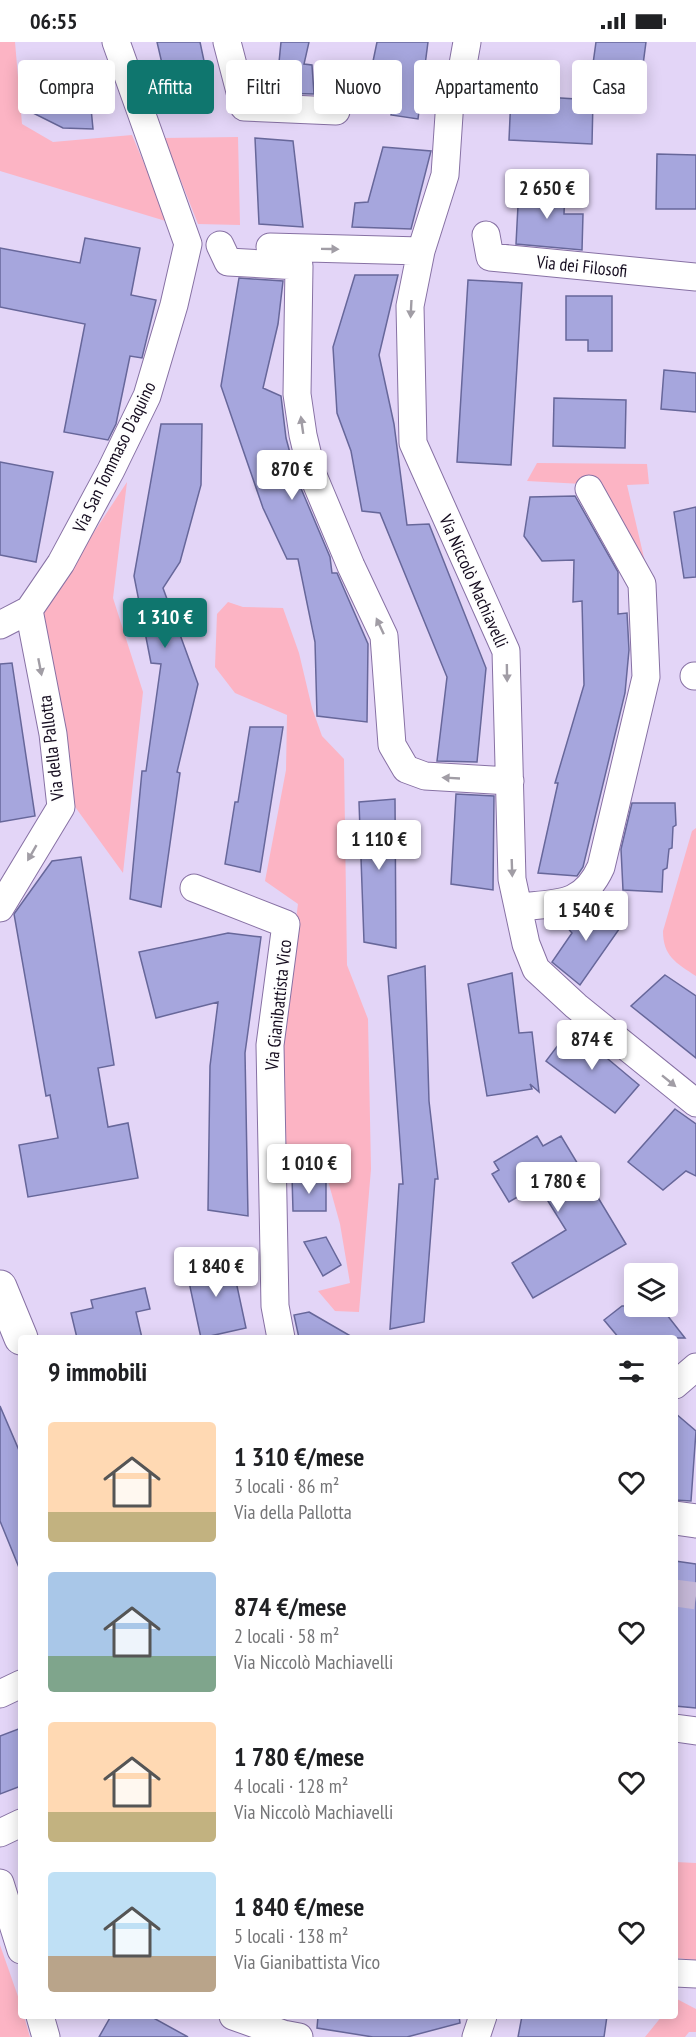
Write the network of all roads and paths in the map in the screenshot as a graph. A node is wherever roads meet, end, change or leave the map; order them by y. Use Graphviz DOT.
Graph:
graph roads {
  1 [pos="116,42"];
  2 [pos="227,42"];
  3 [pos="467,42"];
  4 [pos="314,110"];
  5 [pos="486,235"];
  6 [pos="188,244"];
  7 [pos="220,245"];
  8 [pos="421,251"];
  9 [pos="696,277"];
  10 [pos="589,489"];
  11 [pos="29,610"];
  12 [pos="0,625"];
  13 [pos="510,781"];
  14 [pos="194,888"];
  15 [pos="518,907"];
  16 [pos="0,908"];
  17 [pos="696,1103"];
  18 [pos="0,1287"];
  19 [pos="20,1335"];
  20 [pos="280,1335"];
  21 [pos="696,1367"];
  22 [pos="678,1382"];
  23 [pos="678,1518"];
  24 [pos="696,1521"];
  25 [pos="18,1685"];
  26 [pos="0,1694"];
  27 [pos="18,1705"];
  28 [pos="0,1713"];
  29 [pos="678,1728"];
  30 [pos="696,1731"];
  31 [pos="18,1824"];
  32 [pos="0,1833"];
  33 [pos="0,1883"];
  34 [pos="18,1897"];
  35 [pos="18,1940"];
  36 [pos="678,1972"];
  37 [pos="696,1974"];
  38 [pos="41,2019"];
  39 [pos="242,2019"];
  40 [pos="482,2019"];
  41 [pos="46,2037"];
  42 [pos="299,2037"];
  43 [pos="476,2037"];
  1 -- 6 [label="street"];
  2 -- 4 [label="street"];
  3 -- 8 [label="street, Via Niccolò Machiavelli"];
  5 -- 9 [label="street, Via dei Filosofi"];
  6 -- 7 [label="street"];
  6 -- 11 [label="street, Via San Tommaso D'aquino"];
  7 -- 8 [label="street, one-way"];
  13 -- 7 [label="street, one-way"];
  8 -- 13 [label="street, Via Niccolò Machiavelli, one-way"];
  10 -- 15 [label="street"];
  11 -- 12 [label="street, Via San Tommaso D'aquino"];
  11 -- 16 [label="street, Via della Pallotta, one-way"];
  13 -- 15 [label="street, Via Niccolò Machiavelli, one-way"];
  14 -- 20 [label="street, Via Gianibattista Vico"];
  15 -- 17 [label="street, Via Niccolò Machiavelli, one-way"];
  18 -- 19 [label="main road"];
  21 -- 22 [label="street"];
  23 -- 24 [label="main road"];
  25 -- 26 [label="street"];
  27 -- 28 [label="street"];
  29 -- 30 [label="street"];
  31 -- 32 [label="street"];
  33 -- 34 [label="street"];
  33 -- 35 [label="street"];
  36 -- 37 [label="street"];
  38 -- 41 [label="street"];
  39 -- 42 [label="street"];
  40 -- 43 [label="street"];
}
